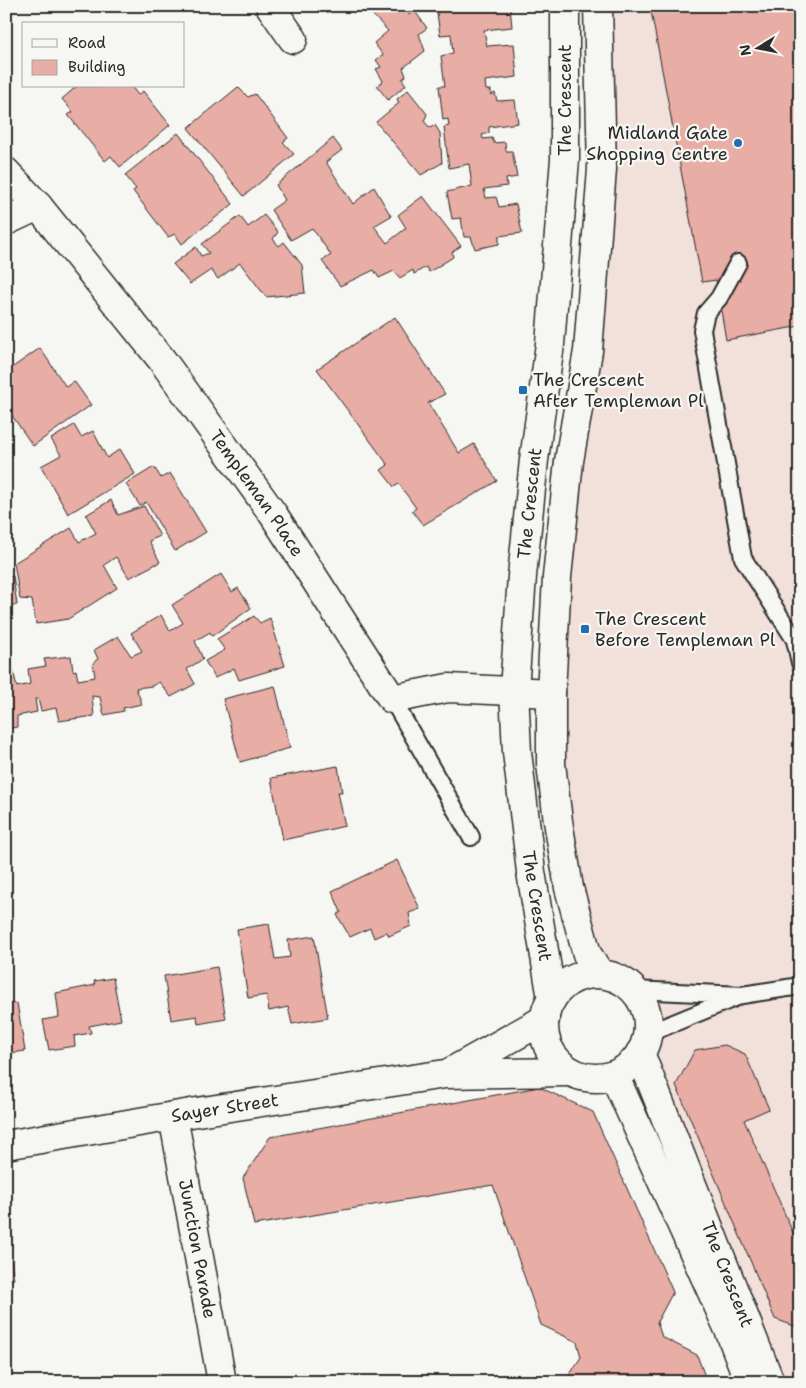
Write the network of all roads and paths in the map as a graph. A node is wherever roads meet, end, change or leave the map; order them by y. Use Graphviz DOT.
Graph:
graph roads {
  1 [pos="270,6"];
  2 [pos="565,6"];
  3 [pos="598,6"];
  4 [pos="293,39"];
  5 [pos="6,172"];
  6 [pos="38,206"];
  7 [pos="6,220"];
  8 [pos="738,263"];
  9 [pos="800,663"];
  10 [pos="514,690"];
  11 [pos="551,693"];
  12 [pos="392,699"];
  13 [pos="471,836"];
  14 [pos="600,974"];
  15 [pos="800,986"];
  16 [pos="633,990"];
  17 [pos="742,995"];
  18 [pos="548,1009"];
  19 [pos="644,1044"];
  20 [pos="570,1072"];
  21 [pos="445,1074"];
  22 [pos="614,1075"];
  23 [pos="173,1116"];
  24 [pos="6,1144"];
  25 [pos="222,1382"];
  26 [pos="749,1382"];
  27 [pos="770,1382"];
  1 -- 4 [label="street"];
  2 -- 10 [label="street, The Crescent"];
  3 -- 11 [label="street, The Crescent"];
  5 -- 6 [label="street, Templeman Place"];
  6 -- 7 [label="street"];
  6 -- 12 [label="street, Templeman Place"];
  8 -- 9 [label="lane"];
  10 -- 11 [label="street"];
  10 -- 12 [label="street"];
  10 -- 18 [label="street, The Crescent"];
  11 -- 14 [label="street, The Crescent"];
  12 -- 13 [label="lane"];
  14 -- 16 [label="street, The Crescent"];
  14 -- 18 [label="street, The Crescent"];
  15 -- 17 [label="lane"];
  16 -- 17 [label="lane"];
  16 -- 19 [label="street, The Crescent"];
  17 -- 19 [label="lane"];
  18 -- 20 [label="street, The Crescent"];
  18 -- 21 [label="street, Sayer Street"];
  19 -- 22 [label="street"];
  19 -- 27 [label="street, The Crescent"];
  20 -- 21 [label="street, Sayer Street"];
  20 -- 22 [label="street"];
  21 -- 23 [label="street, Sayer Street"];
  22 -- 26 [label="street, The Crescent"];
  23 -- 24 [label="street, Sayer Street"];
  23 -- 25 [label="street, Junction Parade"];
}
